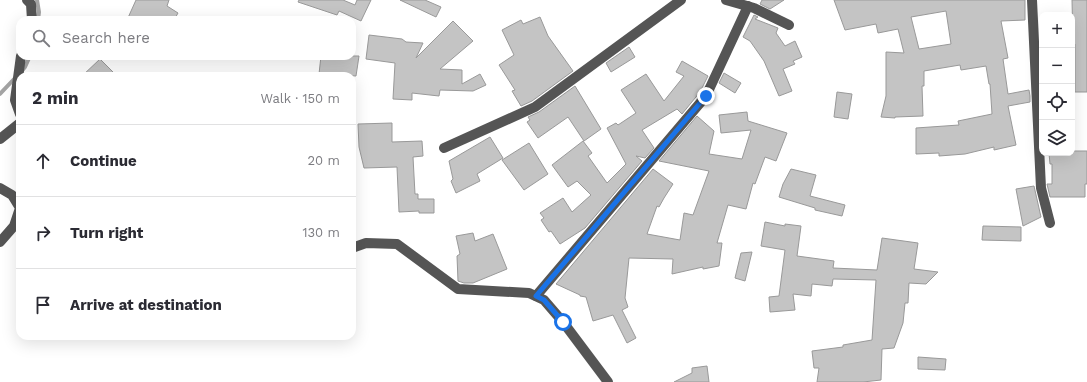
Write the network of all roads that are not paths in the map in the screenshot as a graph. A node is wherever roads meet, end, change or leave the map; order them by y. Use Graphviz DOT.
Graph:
graph roads {
  1 [pos="27,0"];
  2 [pos="681,0"];
  3 [pos="726,0"];
  4 [pos="1032,0"];
  5 [pos="748,6"];
  6 [pos="32,16"];
  7 [pos="789,25"];
  8 [pos="20,60"];
  9 [pos="18,72"];
  10 [pos="16,91"];
  11 [pos="16,103"];
  12 [pos="16,126"];
  13 [pos="0,139"];
  14 [pos="444,148"];
  15 [pos="0,188"];
  16 [pos="16,202"];
  17 [pos="16,220"];
  18 [pos="1050,222"];
  19 [pos="0,242"];
  20 [pos="356,247"];
  21 [pos="536,296"];
  22 [pos="608,382"];
  1 -- 6 [label="street"];
  2 -- 14 [label="street"];
  3 -- 5 [label="street"];
  4 -- 18 [label="street"];
  5 -- 7 [label="street"];
  5 -- 21 [label="street"];
  8 -- 9 [label="street"];
  10 -- 11 [label="street"];
  12 -- 13 [label="street"];
  15 -- 16 [label="street"];
  17 -- 19 [label="street"];
  20 -- 21 [label="street"];
  21 -- 22 [label="street"];
}
